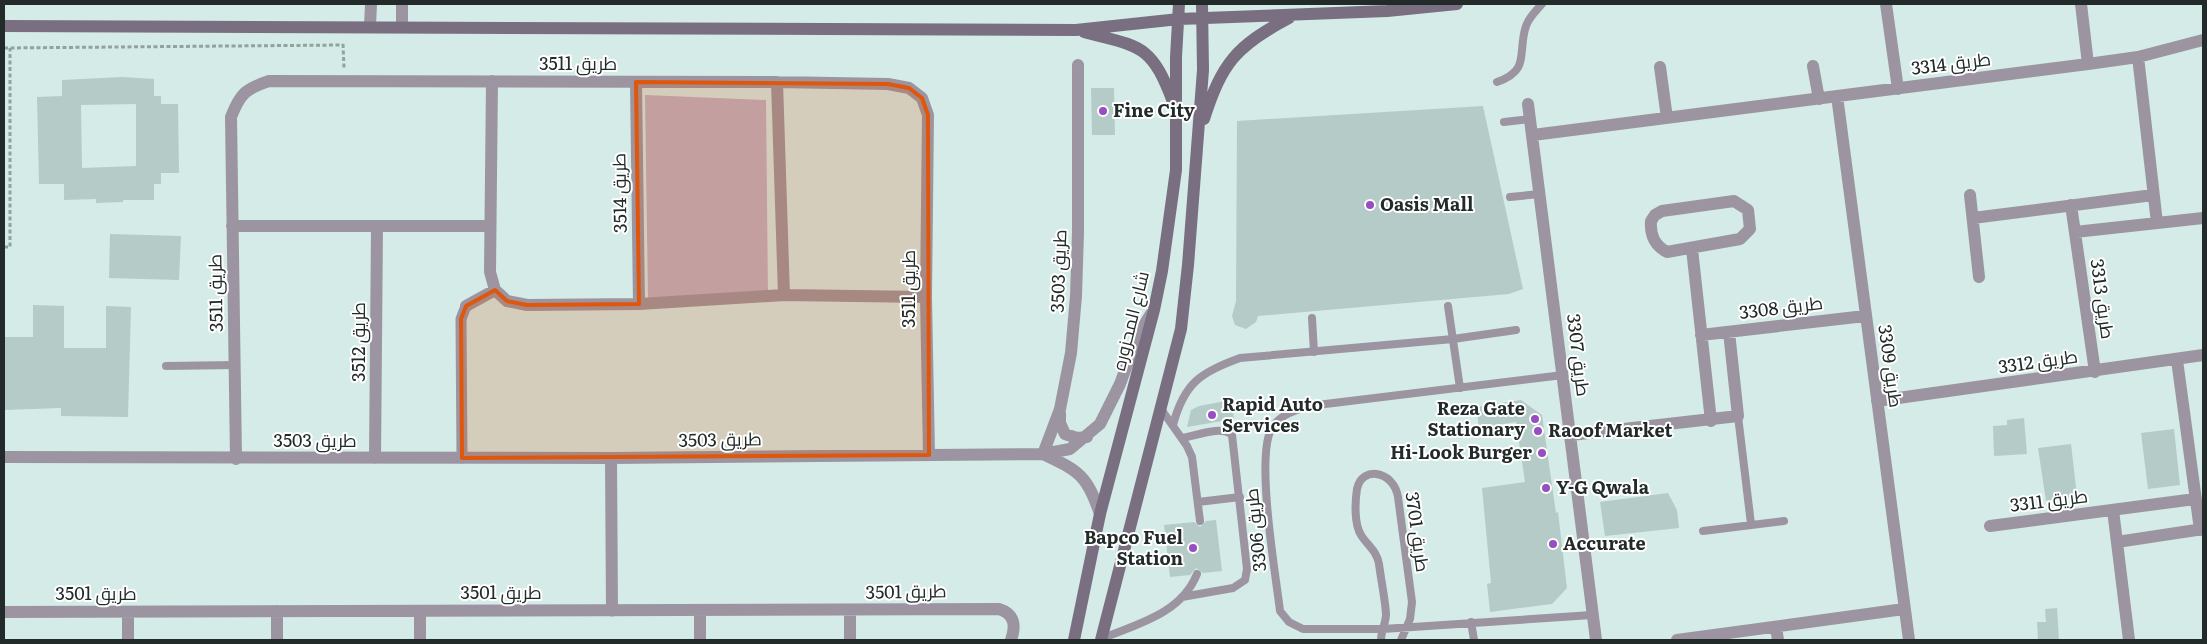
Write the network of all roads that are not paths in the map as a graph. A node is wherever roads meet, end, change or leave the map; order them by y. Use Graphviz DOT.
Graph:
graph roads {
  1 [pos="371,4"];
  2 [pos="402,4"];
  3 [pos="1179,4"];
  4 [pos="1202,4"];
  5 [pos="1457,4"];
  6 [pos="1542,4"];
  7 [pos="1886,4"];
  8 [pos="2081,4"];
  9 [pos="1293,16"];
  10 [pos="1179,19"];
  11 [pos="1202,19"];
  12 [pos="4,26"];
  13 [pos="370,26"];
  14 [pos="402,26"];
  15 [pos="1076,30"];
  16 [pos="2203,40"];
  17 [pos="2138,57"];
  18 [pos="2088,64"];
  19 [pos="1078,65"];
  20 [pos="1813,66"];
  21 [pos="1660,68"];
  22 [pos="492,81"];
  23 [pos="636,82"];
  24 [pos="777,82"];
  25 [pos="1497,82"];
  26 [pos="1898,89"];
  27 [pos="1837,96"];
  28 [pos="1819,99"];
  29 [pos="1528,104"];
  30 [pos="1176,111"];
  31 [pos="1667,118"];
  32 [pos="1530,119"];
  33 [pos="1504,122"];
  34 [pos="1533,135"];
  35 [pos="1197,138"];
  36 [pos="1540,194"];
  37 [pos="1970,195"];
  38 [pos="2153,195"];
  39 [pos="1510,197"];
  40 [pos="2072,205"];
  41 [pos="1973,218"];
  42 [pos="2203,218"];
  43 [pos="2157,223"];
  44 [pos="232,226"];
  45 [pos="377,226"];
  46 [pos="489,226"];
  47 [pos="2075,232"];
  48 [pos="1692,249"];
  49 [pos="1979,277"];
  50 [pos="495,290"];
  51 [pos="784,295"];
  52 [pos="926,297"];
  53 [pos="639,304"];
  54 [pos="466,306"];
  55 [pos="1448,306"];
  56 [pos="1154,310"];
  57 [pos="1865,316"];
  58 [pos="1312,318"];
  59 [pos="1516,330"];
  60 [pos="1729,332"];
  61 [pos="1701,335"];
  62 [pos="1453,340"];
  63 [pos="1314,352"];
  64 [pos="2203,355"];
  65 [pos="2177,360"];
  66 [pos="235,365"];
  67 [pos="166,366"];
  68 [pos="2095,372"];
  69 [pos="1564,375"];
  70 [pos="1460,388"];
  71 [pos="1877,401"];
  72 [pos="1060,409"];
  73 [pos="1161,409"];
  74 [pos="1738,416"];
  75 [pos="1711,420"];
  76 [pos="1173,425"];
  77 [pos="1571,435"];
  78 [pos="1087,437"];
  79 [pos="1182,438"];
  80 [pos="1043,454"];
  81 [pos="929,455"];
  82 [pos="4,457"];
  83 [pos="236,458"];
  84 [pos="375,458"];
  85 [pos="462,458"];
  86 [pos="611,458"];
  87 [pos="1240,497"];
  88 [pos="2195,500"];
  89 [pos="1198,502"];
  90 [pos="2113,510"];
  91 [pos="1100,514"];
  92 [pos="1200,521"];
  93 [pos="1784,521"];
  94 [pos="1751,524"];
  95 [pos="1990,526"];
  96 [pos="2202,530"];
  97 [pos="1703,531"];
  98 [pos="2117,542"];
  99 [pos="1196,574"];
  100 [pos="1182,597"];
  101 [pos="1904,609"];
  102 [pos="700,610"];
  103 [pos="850,610"];
  104 [pos="277,611"];
  105 [pos="420,611"];
  106 [pos="612,611"];
  107 [pos="4,612"];
  108 [pos="128,612"];
  109 [pos="1592,615"];
  110 [pos="1472,622"];
  111 [pos="1407,626"];
  112 [pos="1383,629"];
  113 [pos="1777,634"];
  114 [pos="1101,639"];
  115 [pos="128,640"];
  116 [pos="277,640"];
  117 [pos="420,640"];
  118 [pos="700,640"];
  119 [pos="850,640"];
  120 [pos="1011,640"];
  121 [pos="1074,640"];
  122 [pos="1380,640"];
  123 [pos="1401,640"];
  124 [pos="1474,640"];
  125 [pos="1596,640"];
  126 [pos="1676,640"];
  127 [pos="1908,640"];
  128 [pos="2129,640"];
  1 -- 13 [label="street"];
  2 -- 14 [label="street"];
  3 -- 10 [label="main road, شارع المحزوره"];
  4 -- 11 [label="main road"];
  5 -- 9 [label="main road"];
  6 -- 25 [label="lane"];
  7 -- 26 [label="street"];
  8 -- 18 [label="street"];
  9 -- 11 [label="main road"];
  9 -- 35 [label="main road"];
  10 -- 11 [label="main road"];
  10 -- 15 [label="main road"];
  10 -- 30 [label="main road, شارع المحزوره"];
  11 -- 35 [label="main road"];
  12 -- 13 [label="main road"];
  13 -- 14 [label="main road"];
  14 -- 15 [label="main road"];
  15 -- 30 [label="main road"];
  16 -- 17 [label="street, طريق 3314"];
  17 -- 18 [label="street, طريق 3314"];
  17 -- 38 [label="street"];
  18 -- 26 [label="street, طريق 3314"];
  19 -- 72 [label="street, طريق 3503"];
  20 -- 28 [label="street"];
  21 -- 31 [label="street"];
  22 -- 23 [label="street, طريق 3511"];
  22 -- 44 [label="street, طريق 3511"];
  22 -- 46 [label="street"];
  23 -- 24 [label="street, طريق 3511"];
  23 -- 53 [label="street, طريق 3514"];
  24 -- 51 [label="street"];
  24 -- 52 [label="street, طريق 3511"];
  26 -- 27 [label="street, طريق 3314"];
  27 -- 28 [label="street, طريق 3314"];
  27 -- 57 [label="street, طريق 3309"];
  28 -- 31 [label="street, طريق 3314"];
  29 -- 32 [label="street, طريق 3307"];
  30 -- 56 [label="main road, شارع المحزوره"];
  31 -- 34 [label="street, طريق 3314"];
  32 -- 33 [label="lane"];
  32 -- 34 [label="street, طريق 3307"];
  34 -- 36 [label="street, طريق 3307"];
  35 -- 73 [label="main road"];
  36 -- 39 [label="lane"];
  36 -- 69 [label="street, طريق 3307"];
  37 -- 41 [label="street"];
  38 -- 40 [label="street"];
  38 -- 43 [label="street"];
  40 -- 41 [label="street"];
  40 -- 47 [label="street, طريق 3313"];
  41 -- 49 [label="street"];
  42 -- 43 [label="street"];
  43 -- 47 [label="street"];
  44 -- 45 [label="street"];
  44 -- 66 [label="street, طريق 3511"];
  45 -- 46 [label="street"];
  45 -- 84 [label="street, طريق 3512"];
  46 -- 50 [label="street"];
  47 -- 68 [label="street, طريق 3313"];
  48 -- 48 [label="street"];
  48 -- 61 [label="street"];
  50 -- 53 [label="street"];
  50 -- 54 [label="street"];
  51 -- 52 [label="street"];
  51 -- 53 [label="street"];
  52 -- 81 [label="street, طريق 3511"];
  54 -- 85 [label="street"];
  55 -- 62 [label="lane"];
  56 -- 78 [label="street"];
  56 -- 91 [label="main road, شارع المحزوره"];
  57 -- 60 [label="street, طريق 3308"];
  57 -- 71 [label="street, طريق 3309"];
  58 -- 63 [label="lane"];
  59 -- 62 [label="lane"];
  60 -- 61 [label="street, طريق 3308"];
  60 -- 74 [label="street"];
  61 -- 75 [label="street"];
  62 -- 63 [label="lane"];
  62 -- 70 [label="lane"];
  63 -- 76 [label="lane"];
  64 -- 65 [label="street, طريق 3312"];
  65 -- 68 [label="street, طريق 3312"];
  65 -- 88 [label="street"];
  66 -- 67 [label="lane"];
  66 -- 83 [label="street, طريق 3511"];
  68 -- 71 [label="street, طريق 3312"];
  69 -- 70 [label="lane, طريق 3306"];
  69 -- 77 [label="street, طريق 3307"];
  70 -- 112 [label="lane, طريق 3306"];
  71 -- 101 [label="street, طريق 3309"];
  72 -- 78 [label="street"];
  72 -- 80 [label="street, طريق 3503"];
  73 -- 76 [label="lane"];
  73 -- 114 [label="main road"];
  74 -- 75 [label="street"];
  74 -- 94 [label="lane"];
  75 -- 77 [label="street"];
  76 -- 79 [label="lane"];
  77 -- 109 [label="street, طريق 3307"];
  78 -- 80 [label="street"];
  79 -- 87 [label="lane"];
  79 -- 89 [label="lane"];
  80 -- 81 [label="street, طريق 3503"];
  80 -- 91 [label="street"];
  81 -- 86 [label="street, طريق 3503"];
  82 -- 83 [label="street, طريق 3503"];
  83 -- 84 [label="street, طريق 3503"];
  84 -- 85 [label="street, طريق 3503"];
  85 -- 86 [label="street, طريق 3503"];
  86 -- 106 [label="street"];
  87 -- 89 [label="lane"];
  87 -- 100 [label="lane"];
  88 -- 90 [label="street, طريق 3311"];
  88 -- 96 [label="street"];
  89 -- 92 [label="lane"];
  90 -- 95 [label="street, طريق 3311"];
  90 -- 98 [label="street, طريق 3311"];
  91 -- 121 [label="main road, شارع المحزوره"];
  93 -- 94 [label="lane"];
  94 -- 97 [label="lane"];
  96 -- 98 [label="street"];
  98 -- 128 [label="street, طريق 3311"];
  99 -- 100 [label="lane"];
  100 -- 114 [label="lane"];
  101 -- 113 [label="street"];
  101 -- 127 [label="street, طريق 3309"];
  102 -- 103 [label="street, طريق 3501"];
  102 -- 106 [label="street, طريق 3501"];
  102 -- 118 [label="street"];
  103 -- 119 [label="street"];
  103 -- 120 [label="street, طريق 3501"];
  104 -- 105 [label="street, طريق 3501"];
  104 -- 108 [label="street, طريق 3501"];
  104 -- 116 [label="street"];
  105 -- 106 [label="street, طريق 3501"];
  105 -- 117 [label="street"];
  107 -- 108 [label="street, طريق 3501"];
  108 -- 115 [label="street"];
  109 -- 110 [label="lane, طريق 3306"];
  109 -- 125 [label="street, طريق 3307"];
  110 -- 111 [label="lane, طريق 3306"];
  110 -- 124 [label="lane"];
  111 -- 112 [label="lane, طريق 3306"];
  111 -- 112 [label="lane, طريق 3701"];
  111 -- 123 [label="lane, طريق 3701"];
  112 -- 122 [label="lane, طريق 3701"];
  113 -- 126 [label="street"];
}
